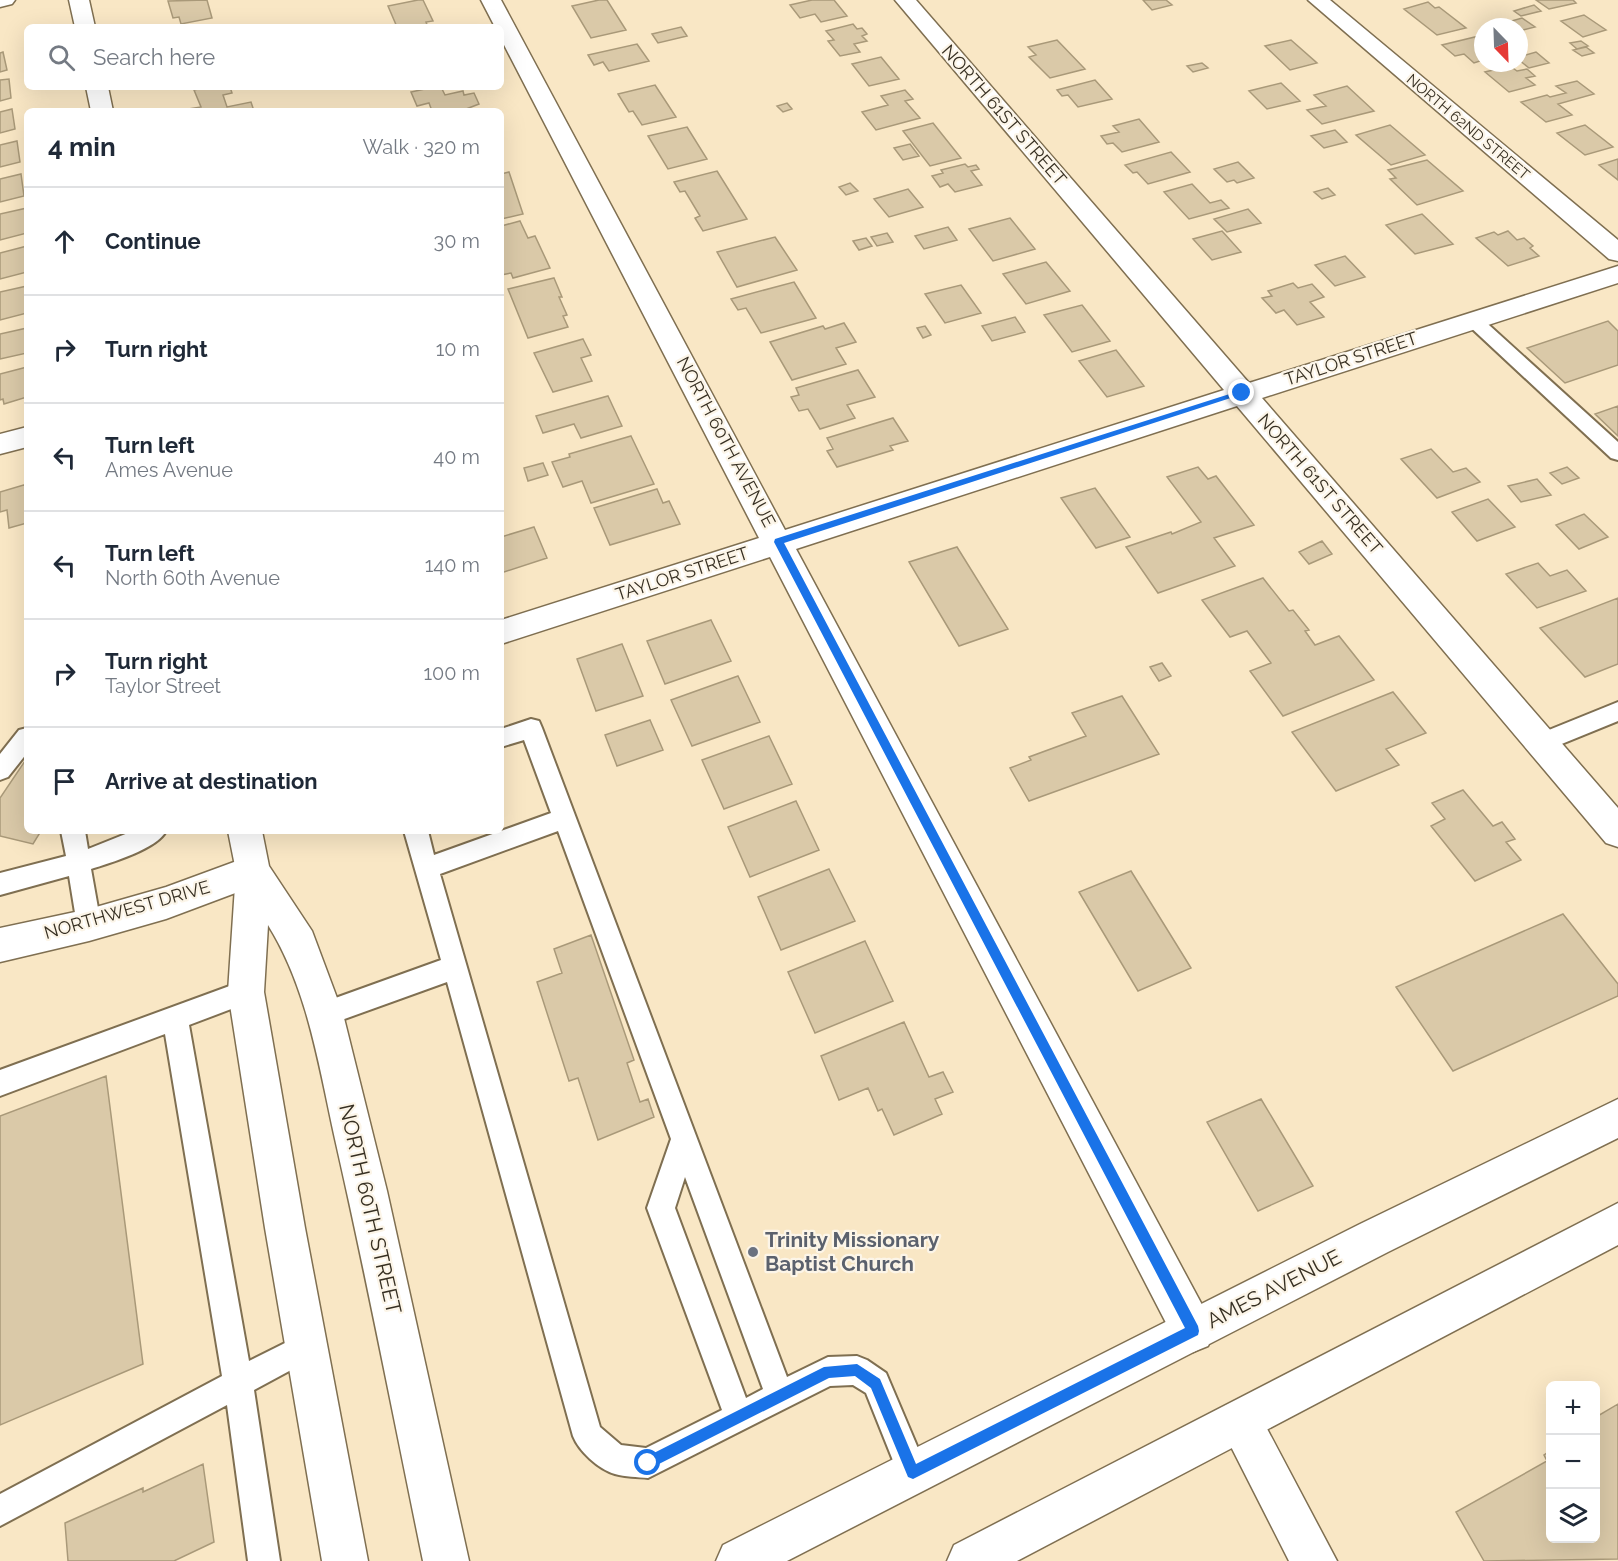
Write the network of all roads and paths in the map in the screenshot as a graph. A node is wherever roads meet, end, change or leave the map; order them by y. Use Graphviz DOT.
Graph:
graph roads {
  1 [pos="4,0"];
  2 [pos="80,0"];
  3 [pos="491,0"];
  4 [pos="905,0"];
  5 [pos="1318,0"];
  6 [pos="0,1"];
  7 [pos="84,24"];
  8 [pos="504,24"];
  9 [pos="504,25"];
  10 [pos="98,90"];
  11 [pos="101,108"];
  12 [pos="1618,253"];
  13 [pos="1618,274"];
  14 [pos="1473,320"];
  15 [pos="1242,393"];
  16 [pos="24,438"];
  17 [pos="0,444"];
  18 [pos="1618,453"];
  19 [pos="778,542"];
  20 [pos="504,631"];
  21 [pos="1618,711"];
  22 [pos="504,737"];
  23 [pos="24,741"];
  24 [pos="1542,743"];
  25 [pos="0,770"];
  26 [pos="565,818"];
  27 [pos="1618,832"];
  28 [pos="73,834"];
  29 [pos="149,834"];
  30 [pos="246,834"];
  31 [pos="417,834"];
  32 [pos="77,863"];
  33 [pos="427,867"];
  34 [pos="253,871"];
  35 [pos="0,884"];
  36 [pos="89,925"];
  37 [pos="0,945"];
  38 [pos="455,967"];
  39 [pos="246,992"];
  40 [pos="325,1014"];
  41 [pos="176,1019"];
  42 [pos="0,1083"];
  43 [pos="1618,1118"];
  44 [pos="684,1139"];
  45 [pos="1618,1223"];
  46 [pos="1193,1331"];
  47 [pos="307,1346"];
  48 [pos="238,1382"];
  49 [pos="780,1397"];
  50 [pos="740,1417"];
  51 [pos="1240,1421"];
  52 [pos="913,1472"];
  53 [pos="0,1511"];
  54 [pos="264,1561"];
  55 [pos="345,1561"];
  56 [pos="446,1561"];
  57 [pos="738,1561"];
  58 [pos="970,1561"];
  59 [pos="1314,1561"];
  1 -- 6 [label="street"];
  2 -- 7 [label="street"];
  3 -- 8 [label="street, NORTH 60TH AVENUE"];
  4 -- 15 [label="street, NORTH 61ST STREET"];
  5 -- 12 [label="street, NORTH 62ND STREET"];
  9 -- 19 [label="street, NORTH 60TH AVENUE"];
  10 -- 11 [label="street"];
  13 -- 14 [label="street, TAYLOR STREET"];
  14 -- 15 [label="street, TAYLOR STREET"];
  14 -- 18 [label="lane"];
  15 -- 19 [label="street, TAYLOR STREET"];
  15 -- 24 [label="street, NORTH 61ST STREET"];
  16 -- 17 [label="street"];
  19 -- 20 [label="street, TAYLOR STREET"];
  19 -- 46 [label="street, NORTH 60TH AVENUE"];
  21 -- 24 [label="lane"];
  22 -- 26 [label="lane"];
  23 -- 25 [label="lane"];
  24 -- 27 [label="street, NORTH 61ST STREET"];
  26 -- 33 [label="lane"];
  26 -- 44 [label="lane"];
  28 -- 32 [label="lane"];
  29 -- 32 [label="lane"];
  30 -- 34 [label="street, NORTH 60TH STREET"];
  31 -- 33 [label="lane"];
  32 -- 35 [label="lane"];
  32 -- 36 [label="lane"];
  33 -- 38 [label="lane"];
  34 -- 36 [label="street, NORTHWEST DRIVE"];
  34 -- 39 [label="street, NORTH 60TH STREET"];
  34 -- 40 [label="street, NORTH 60TH STREET"];
  36 -- 37 [label="street, NORTHWEST DRIVE"];
  38 -- 40 [label="lane"];
  38 -- 50 [label="lane"];
  39 -- 41 [label="lane"];
  39 -- 47 [label="street, NORTH 60TH STREET"];
  40 -- 56 [label="street, NORTH 60TH STREET"];
  41 -- 42 [label="lane"];
  41 -- 48 [label="lane"];
  43 -- 46 [label="street, AMES AVENUE"];
  44 -- 49 [label="lane"];
  44 -- 50 [label="lane"];
  45 -- 51 [label="street"];
  46 -- 52 [label="street, AMES AVENUE"];
  47 -- 48 [label="lane"];
  47 -- 55 [label="street, NORTH 60TH STREET"];
  48 -- 53 [label="lane"];
  48 -- 54 [label="lane"];
  49 -- 50 [label="lane"];
  49 -- 52 [label="lane"];
  51 -- 58 [label="street"];
  51 -- 59 [label="street"];
  52 -- 57 [label="street, AMES AVENUE"];
}
